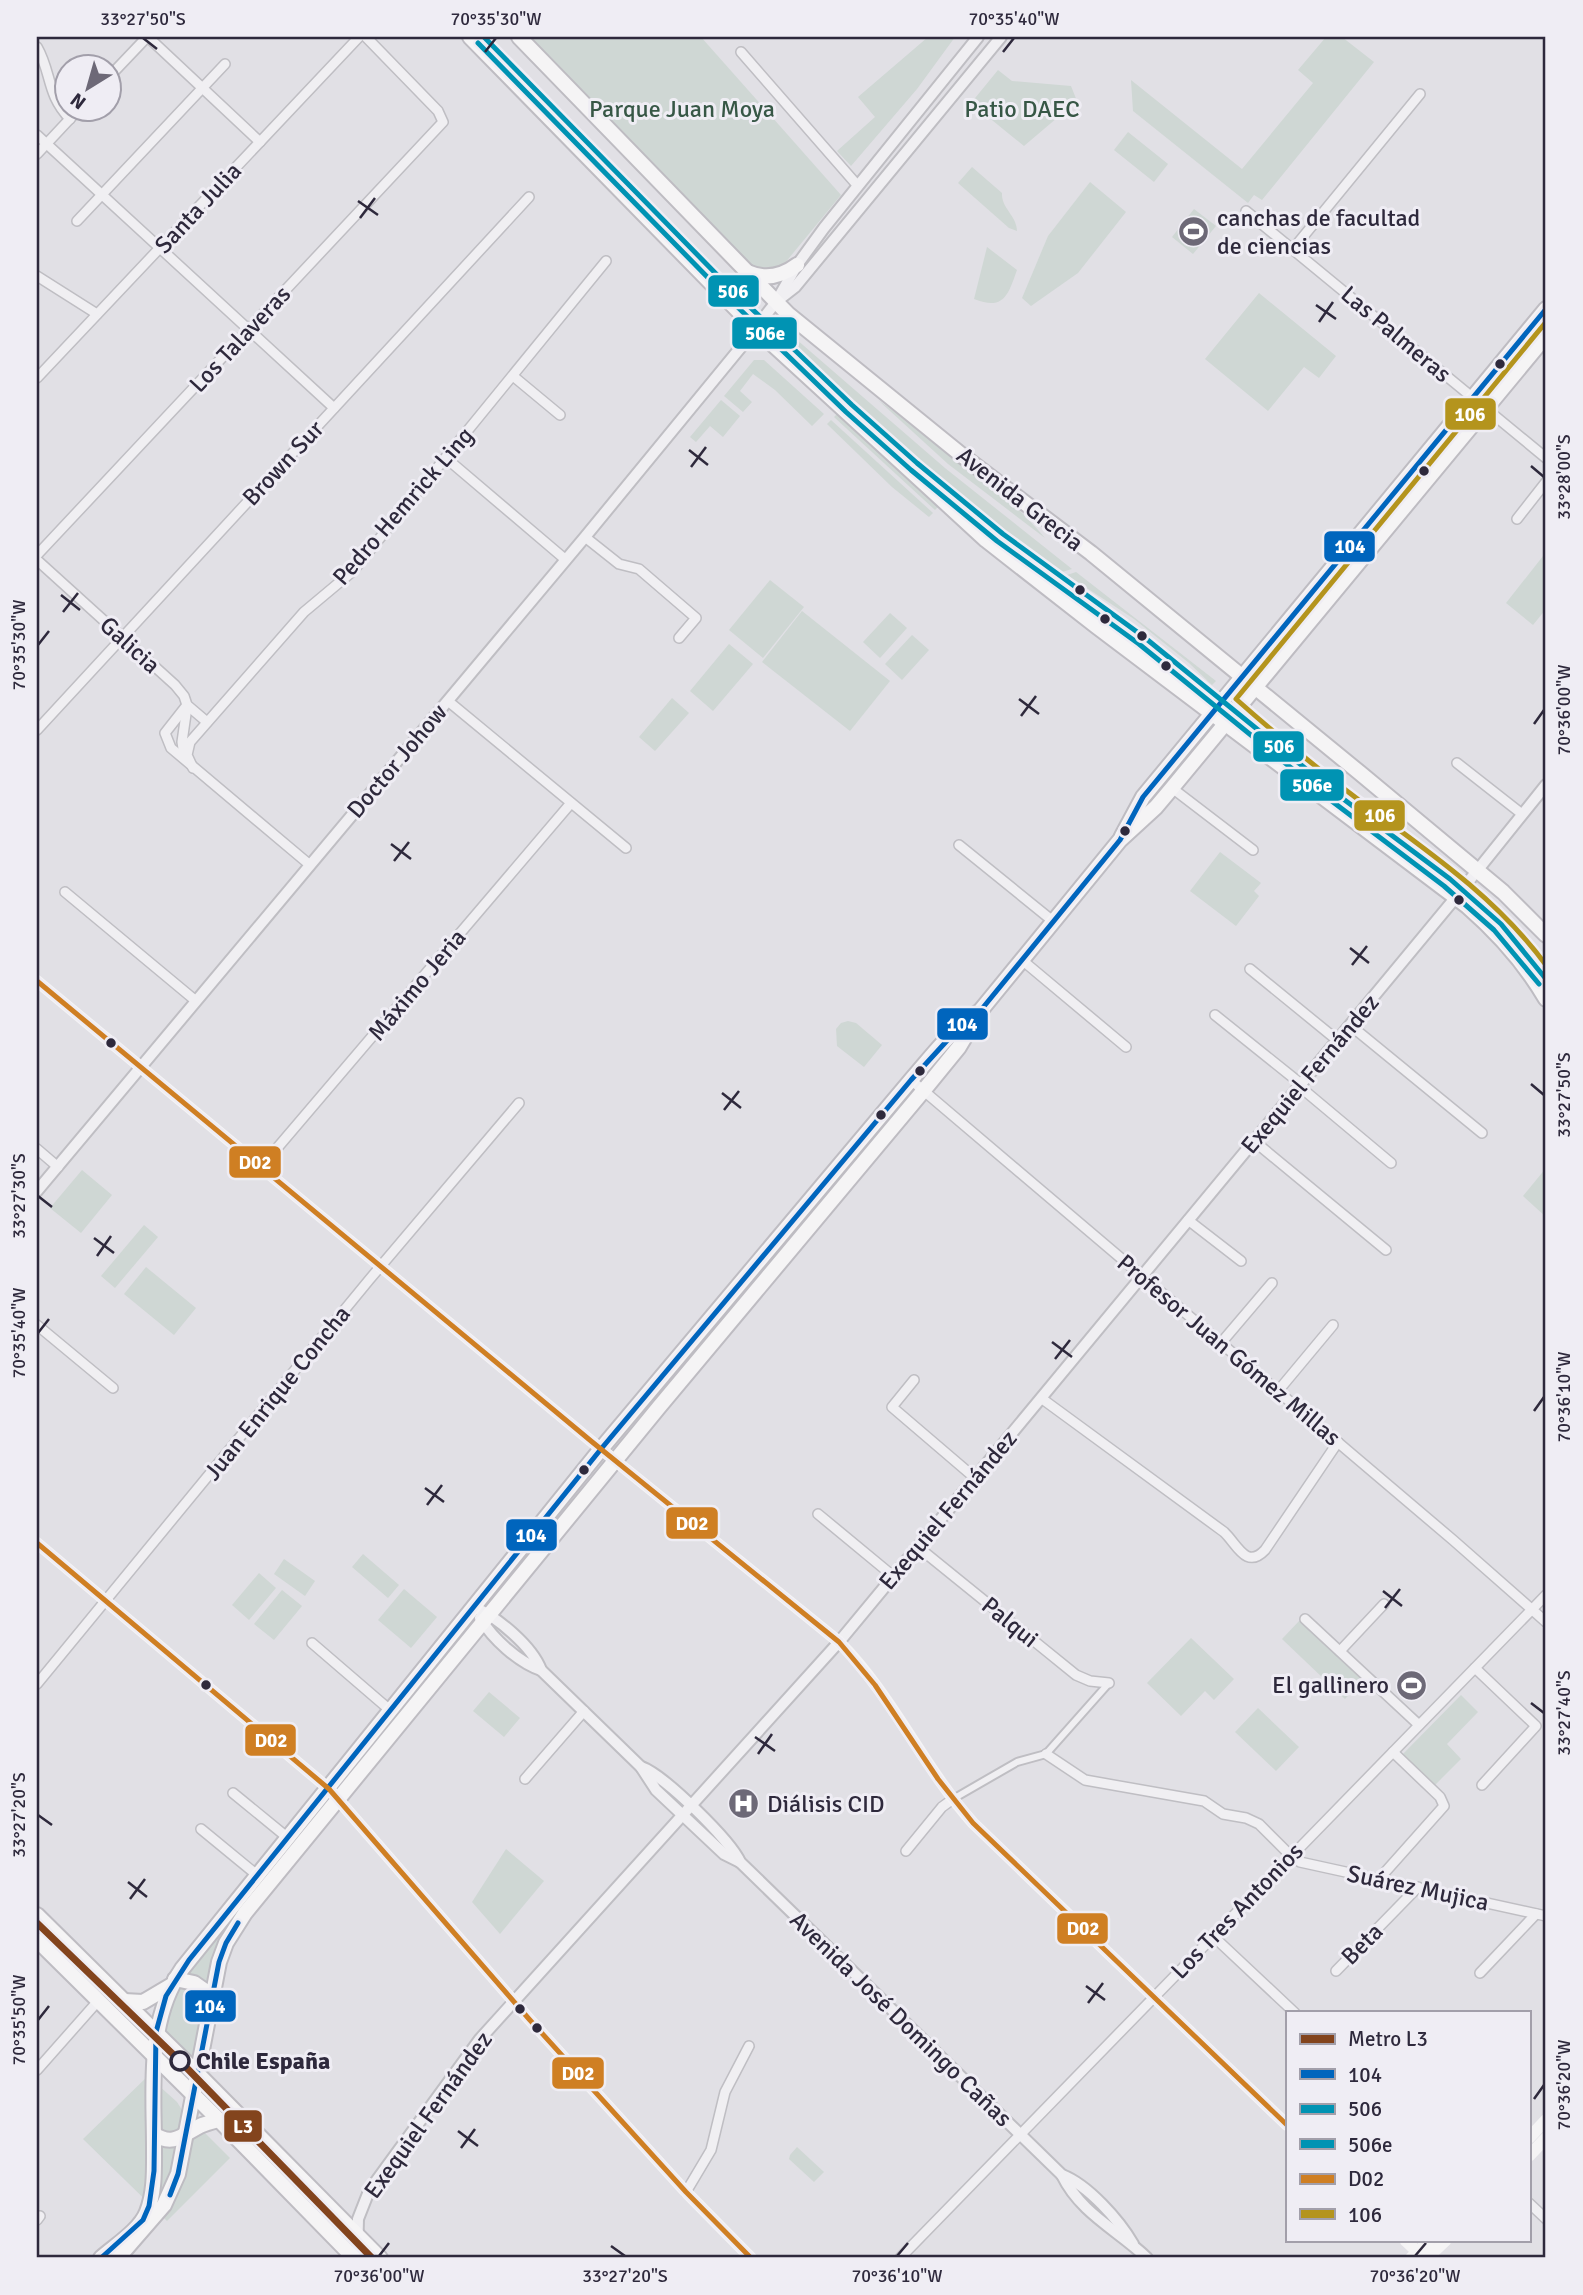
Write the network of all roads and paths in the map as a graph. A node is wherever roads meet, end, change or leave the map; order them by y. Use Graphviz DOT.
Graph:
graph roads {
  1 [pos="147,37"];
  2 [pos="359,37"];
  3 [pos="366,37"];
  4 [pos="470,37"];
  5 [pos="519,37"];
  6 [pos="978,37"];
  7 [pos="1002,37"];
  8 [pos="37,47"];
  9 [pos="741,52"];
  10 [pos="122,63"];
  11 [pos="225,64"];
  12 [pos="202,88"];
  13 [pos="52,93"];
  14 [pos="1420,94"];
  15 [pos="67,122"];
  16 [pos="37,135"];
  17 [pos="260,142"];
  18 [pos="46,144"];
  19 [pos="37,154"];
  20 [pos="858,186"];
  21 [pos="102,195"];
  22 [pos="529,197"];
  23 [pos="869,198"];
  24 [pos="1246,211"];
  25 [pos="77,221"];
  26 [pos="159,248"];
  27 [pos="1293,249"];
  28 [pos="606,261"];
  29 [pos="797,265"];
  30 [pos="746,271"];
  31 [pos="37,276"];
  32 [pos="776,302"];
  33 [pos="1546,309"];
  34 [pos="97,314"];
  35 [pos="755,328"];
  36 [pos="248,330"];
  37 [pos="1546,336"];
  38 [pos="513,376"];
  39 [pos="37,378"];
  40 [pos="1474,398"];
  41 [pos="334,408"];
  42 [pos="1486,409"];
  43 [pos="560,415"];
  44 [pos="446,458"];
  45 [pos="1546,458"];
  46 [pos="1546,482"];
  47 [pos="1517,519"];
  48 [pos="585,537"];
  49 [pos="37,558"];
  50 [pos="566,560"];
  51 [pos="122,638"];
  52 [pos="679,638"];
  53 [pos="1243,677"];
  54 [pos="1255,687"];
  55 [pos="448,701"];
  56 [pos="187,705"];
  57 [pos="1213,714"];
  58 [pos="207,722"];
  59 [pos="1226,723"];
  60 [pos="37,730"];
  61 [pos="1457,764"];
  62 [pos="193,768"];
  63 [pos="1546,785"];
  64 [pos="1172,788"];
  65 [pos="571,803"];
  66 [pos="1522,814"];
  67 [pos="1121,840"];
  68 [pos="959,845"];
  69 [pos="626,848"];
  70 [pos="1253,850"];
  71 [pos="310,865"];
  72 [pos="1476,870"];
  73 [pos="65,892"];
  74 [pos="1456,897"];
  75 [pos="1054,922"];
  76 [pos="1546,935"];
  77 [pos="1022,960"];
  78 [pos="1250,969"];
  79 [pos="37,981"];
  80 [pos="1546,999"];
  81 [pos="196,1001"];
  82 [pos="981,1010"];
  83 [pos="1215,1015"];
  84 [pos="1350,1025"];
  85 [pos="1337,1040"];
  86 [pos="1126,1046"];
  87 [pos="141,1067"];
  88 [pos="911,1080"];
  89 [pos="1300,1085"];
  90 [pos="924,1090"];
  91 [pos="519,1103"];
  92 [pos="1482,1133"];
  93 [pos="1254,1141"];
  94 [pos="37,1149"];
  95 [pos="1391,1163"];
  96 [pos="58,1167"];
  97 [pos="261,1167"];
  98 [pos="37,1191"];
  99 [pos="1188,1220"];
  100 [pos="1386,1250"];
  101 [pos="1241,1261"];
  102 [pos="381,1266"];
  103 [pos="1141,1277"];
  104 [pos="1272,1283"];
  105 [pos="37,1325"];
  106 [pos="1333,1325"];
  107 [pos="1221,1343"];
  108 [pos="914,1380"];
  109 [pos="113,1388"];
  110 [pos="1278,1391"];
  111 [pos="1041,1398"];
  112 [pos="1338,1442"];
  113 [pos="601,1449"];
  114 [pos="616,1461"];
  115 [pos="975,1478"];
  116 [pos="818,1514"];
  117 [pos="37,1543"];
  118 [pos="918,1547"];
  119 [pos="893,1576"];
  120 [pos="1546,1595"];
  121 [pos="106,1600"];
  122 [pos="1384,1604"];
  123 [pos="474,1607"];
  124 [pos="1532,1609"];
  125 [pos="487,1619"];
  126 [pos="1305,1619"];
  127 [pos="1546,1622"];
  128 [pos="838,1642"];
  129 [pos="312,1643"];
  130 [pos="1340,1651"];
  131 [pos="1475,1668"];
  132 [pos="1110,1683"];
  133 [pos="37,1684"];
  134 [pos="391,1711"];
  135 [pos="584,1712"];
  136 [pos="1419,1725"];
  137 [pos="1393,1752"];
  138 [pos="1046,1754"];
  139 [pos="641,1767"];
  140 [pos="525,1779"];
  141 [pos="1482,1785"];
  142 [pos="233,1793"];
  143 [pos="334,1794"];
  144 [pos="953,1799"];
  145 [pos="691,1807"];
  146 [pos="683,1816"];
  147 [pos="201,1829"];
  148 [pos="288,1838"];
  149 [pos="906,1851"];
  150 [pos="1291,1856"];
  151 [pos="740,1863"];
  152 [pos="257,1875"];
  153 [pos="1379,1879"];
  154 [pos="1418,1887"];
  155 [pos="37,1915"];
  156 [pos="1541,1915"];
  157 [pos="1213,1936"];
  158 [pos="37,1940"];
  159 [pos="1336,1971"];
  160 [pos="1480,1973"];
  161 [pos="173,1982"];
  162 [pos="211,1995"];
  163 [pos="1154,1997"];
  164 [pos="99,2001"];
  165 [pos="124,2001"];
  166 [pos="514,2002"];
  167 [pos="1293,2011"];
  168 [pos="156,2032"];
  169 [pos="750,2046"];
  170 [pos="155,2057"];
  171 [pos="37,2070"];
  172 [pos="196,2072"];
  173 [pos="192,2093"];
  174 [pos="219,2120"];
  175 [pos="1546,2120"];
  176 [pos="1286,2124"];
  177 [pos="154,2134"];
  178 [pos="1020,2134"];
  179 [pos="186,2136"];
  180 [pos="1530,2137"];
  181 [pos="1546,2138"];
  182 [pos="1530,2155"];
  183 [pos="686,2192"];
  184 [pos="1530,2204"];
  185 [pos="1546,2219"];
  186 [pos="357,2235"];
  187 [pos="1407,2242"];
  188 [pos="1443,2242"];
  189 [pos="1420,2257"];
  190 [pos="102,2258"];
  191 [pos="118,2258"];
  192 [pos="356,2258"];
  193 [pos="380,2258"];
  194 [pos="751,2258"];
  195 [pos="900,2258"];
  196 [pos="1147,2258"];
  1 -- 10 [label="street"];
  1 -- 12 [label="street"];
  2 -- 17 [label="street, Santa Julia"];
  3 -- 36 [label="street, Los Talaveras"];
  4 -- 35 [label="main road, Avenida Grecia"];
  5 -- 30 [label="main road, Avenida Grecia"];
  6 -- 20 [label="street"];
  7 -- 23 [label="street"];
  8 -- 13 [label="street"];
  9 -- 20 [label="street"];
  11 -- 12 [label="street"];
  12 -- 17 [label="street"];
  12 -- 21 [label="street"];
  14 -- 27 [label="street"];
  15 -- 18 [label="street"];
  16 -- 18 [label="street"];
  17 -- 26 [label="street, Santa Julia"];
  18 -- 19 [label="street"];
  18 -- 21 [label="street"];
  20 -- 23 [label="street"];
  20 -- 29 [label="street"];
  21 -- 25 [label="street"];
  21 -- 26 [label="street"];
  22 -- 41 [label="street, Brown Sur"];
  23 -- 32 [label="street"];
  24 -- 27 [label="street, Las Palmeras"];
  26 -- 34 [label="street, Santa Julia"];
  26 -- 36 [label="street"];
  27 -- 40 [label="street, Las Palmeras"];
  28 -- 38 [label="street, Pedro Hemrick Ling"];
  29 -- 30 [label="main road"];
  29 -- 32 [label="street"];
  30 -- 32 [label="main road, Avenida Grecia"];
  31 -- 34 [label="street"];
  32 -- 35 [label="street, Doctor Johow"];
  32 -- 53 [label="main road, Avenida Grecia"];
  33 -- 40 [label="main road"];
  34 -- 39 [label="street, Santa Julia"];
  35 -- 48 [label="street, Doctor Johow"];
  35 -- 57 [label="main road, Avenida Grecia"];
  36 -- 41 [label="street"];
  36 -- 49 [label="street, Los Talaveras"];
  37 -- 42 [label="main road"];
  38 -- 43 [label="street"];
  38 -- 44 [label="street, Pedro Hemrick Ling"];
  40 -- 42 [label="street, Las Palmeras"];
  40 -- 53 [label="main road"];
  41 -- 51 [label="street, Brown Sur"];
  42 -- 45 [label="street, Las Palmeras"];
  42 -- 54 [label="main road"];
  44 -- 50 [label="street"];
  44 -- 58 [label="street, Pedro Hemrick Ling"];
  46 -- 47 [label="street"];
  48 -- 50 [label="street, Doctor Johow"];
  48 -- 52 [label="street"];
  49 -- 51 [label="street, Galicia"];
  50 -- 55 [label="street, Doctor Johow"];
  51 -- 56 [label="street, Galicia"];
  51 -- 60 [label="street, Brown Sur"];
  53 -- 54 [label="main road, Avenida Grecia"];
  53 -- 57 [label="main road"];
  54 -- 59 [label="main road"];
  54 -- 72 [label="main road, Avenida Grecia"];
  55 -- 65 [label="street"];
  55 -- 71 [label="street, Doctor Johow"];
  56 -- 58 [label="street, Galicia"];
  56 -- 62 [label="street"];
  56 -- 62 [label="street"];
  57 -- 59 [label="main road, Avenida Grecia"];
  57 -- 67 [label="main road"];
  58 -- 62 [label="street, Pedro Hemrick Ling"];
  59 -- 64 [label="main road"];
  59 -- 74 [label="main road, Avenida Grecia"];
  61 -- 66 [label="street"];
  62 -- 71 [label="street"];
  63 -- 66 [label="street, Exequiel Fernández"];
  64 -- 67 [label="main road"];
  64 -- 70 [label="street"];
  65 -- 69 [label="street"];
  65 -- 97 [label="street, Máximo Jeria"];
  66 -- 72 [label="street, Exequiel Fernández"];
  67 -- 75 [label="main road"];
  68 -- 75 [label="street"];
  71 -- 81 [label="street, Doctor Johow"];
  72 -- 74 [label="street, Exequiel Fernández"];
  72 -- 76 [label="main road, Avenida Grecia"];
  73 -- 81 [label="street"];
  74 -- 80 [label="main road, Avenida Grecia"];
  74 -- 84 [label="street, Exequiel Fernández"];
  75 -- 77 [label="main road"];
  77 -- 82 [label="main road"];
  77 -- 86 [label="street"];
  78 -- 85 [label="street"];
  79 -- 87 [label="main road"];
  81 -- 87 [label="street, Doctor Johow"];
  82 -- 88 [label="main road"];
  82 -- 90 [label="main road"];
  83 -- 89 [label="street"];
  84 -- 85 [label="street, Exequiel Fernández"];
  84 -- 92 [label="street"];
  85 -- 89 [label="street, Exequiel Fernández"];
  87 -- 96 [label="street, Doctor Johow"];
  87 -- 97 [label="main road"];
  88 -- 90 [label="street, Profesor Juan Gómez Millas"];
  88 -- 113 [label="main road"];
  89 -- 93 [label="street, Exequiel Fernández"];
  89 -- 95 [label="street"];
  90 -- 103 [label="street, Profesor Juan Gómez Millas"];
  90 -- 114 [label="main road"];
  91 -- 102 [label="street, Juan Enrique Concha"];
  93 -- 99 [label="street, Exequiel Fernández"];
  93 -- 100 [label="street"];
  94 -- 96 [label="street"];
  96 -- 98 [label="street, Doctor Johow"];
  97 -- 102 [label="main road"];
  99 -- 101 [label="street"];
  99 -- 103 [label="street, Exequiel Fernández"];
  102 -- 113 [label="main road"];
  102 -- 121 [label="street, Juan Enrique Concha"];
  103 -- 107 [label="street, Profesor Juan Gómez Millas"];
  103 -- 111 [label="street, Exequiel Fernández"];
  104 -- 107 [label="street"];
  105 -- 109 [label="street"];
  106 -- 110 [label="street"];
  107 -- 110 [label="street, Profesor Juan Gómez Millas"];
  108 -- 115 [label="street"];
  110 -- 112 [label="street, Profesor Juan Gómez Millas"];
  111 -- 112 [label="street"];
  111 -- 115 [label="street, Exequiel Fernández"];
  112 -- 124 [label="street, Profesor Juan Gómez Millas"];
  113 -- 114 [label="main road"];
  113 -- 123 [label="main road"];
  114 -- 125 [label="main road"];
  114 -- 128 [label="main road"];
  115 -- 118 [label="street, Exequiel Fernández"];
  116 -- 119 [label="street"];
  117 -- 121 [label="main road"];
  118 -- 119 [label="street, Exequiel Fernández"];
  118 -- 132 [label="street, Palqui"];
  119 -- 128 [label="street, Exequiel Fernández"];
  120 -- 124 [label="street, Los Tres Antonios"];
  121 -- 133 [label="street, Juan Enrique Concha"];
  121 -- 143 [label="main road"];
  122 -- 130 [label="street"];
  123 -- 125 [label="street, Avenida José Domingo Cañas"];
  123 -- 134 [label="main road"];
  124 -- 127 [label="street, Profesor Juan Gómez Millas"];
  124 -- 131 [label="street, Los Tres Antonios"];
  125 -- 135 [label="street, Avenida José Domingo Cañas"];
  125 -- 143 [label="main road"];
  126 -- 130 [label="street"];
  128 -- 144 [label="main road"];
  128 -- 145 [label="street, Exequiel Fernández"];
  129 -- 134 [label="street"];
  130 -- 136 [label="street"];
  131 -- 136 [label="street, Los Tres Antonios"];
  131 -- 141 [label="street"];
  132 -- 138 [label="street"];
  134 -- 143 [label="main road"];
  135 -- 139 [label="street, Avenida José Domingo Cañas"];
  135 -- 140 [label="street"];
  136 -- 137 [label="street, Los Tres Antonios"];
  137 -- 150 [label="street, Los Tres Antonios"];
  137 -- 153 [label="street"];
  138 -- 144 [label="street"];
  138 -- 150 [label="street"];
  139 -- 145 [label="street, Avenida José Domingo Cañas"];
  139 -- 146 [label="street, Avenida José Domingo Cañas"];
  142 -- 148 [label="street"];
  143 -- 148 [label="main road"];
  143 -- 162 [label="main road"];
  143 -- 166 [label="main road"];
  144 -- 149 [label="street"];
  144 -- 163 [label="main road"];
  145 -- 146 [label="street, Exequiel Fernández"];
  145 -- 151 [label="street, Avenida José Domingo Cañas"];
  146 -- 151 [label="street, Avenida José Domingo Cañas"];
  146 -- 166 [label="street, Exequiel Fernández"];
  147 -- 152 [label="street"];
  148 -- 152 [label="main road"];
  150 -- 153 [label="street, Suárez Mujica"];
  150 -- 157 [label="street, Los Tres Antonios"];
  151 -- 178 [label="street, Avenida José Domingo Cañas"];
  152 -- 161 [label="main road"];
  153 -- 154 [label="street, Suárez Mujica"];
  154 -- 156 [label="street, Suárez Mujica"];
  154 -- 159 [label="street, Beta"];
  155 -- 165 [label="main road"];
  156 -- 160 [label="street"];
  157 -- 163 [label="street, Los Tres Antonios"];
  157 -- 167 [label="street"];
  158 -- 164 [label="main road"];
  161 -- 162 [label="main road"];
  161 -- 165 [label="main road"];
  161 -- 168 [label="main road"];
  162 -- 172 [label="main road"];
  163 -- 176 [label="main road"];
  163 -- 178 [label="street, Los Tres Antonios"];
  164 -- 170 [label="main road"];
  164 -- 171 [label="street"];
  165 -- 168 [label="main road"];
  166 -- 183 [label="main road"];
  166 -- 186 [label="street, Exequiel Fernández"];
  168 -- 170 [label="main road"];
  168 -- 172 [label="main road"];
  169 -- 183 [label="street"];
  170 -- 173 [label="main road"];
  170 -- 177 [label="main road"];
  172 -- 173 [label="main road"];
  172 -- 186 [label="main road"];
  173 -- 174 [label="main road"];
  173 -- 179 [label="main road"];
  174 -- 179 [label="main road"];
  174 -- 192 [label="main road"];
  175 -- 180 [label="main road"];
  177 -- 179 [label="main road"];
  177 -- 190 [label="main road"];
  178 -- 195 [label="street, Los Tres Antonios"];
  178 -- 196 [label="street, Avenida José Domingo Cañas"];
  179 -- 191 [label="main road"];
  181 -- 182 [label="main road"];
  183 -- 194 [label="main road"];
  184 -- 185 [label="street"];
  186 -- 192 [label="street, Exequiel Fernández"];
  186 -- 193 [label="main road"];
  187 -- 189 [label="main road"];
  188 -- 189 [label="main road"];
}
